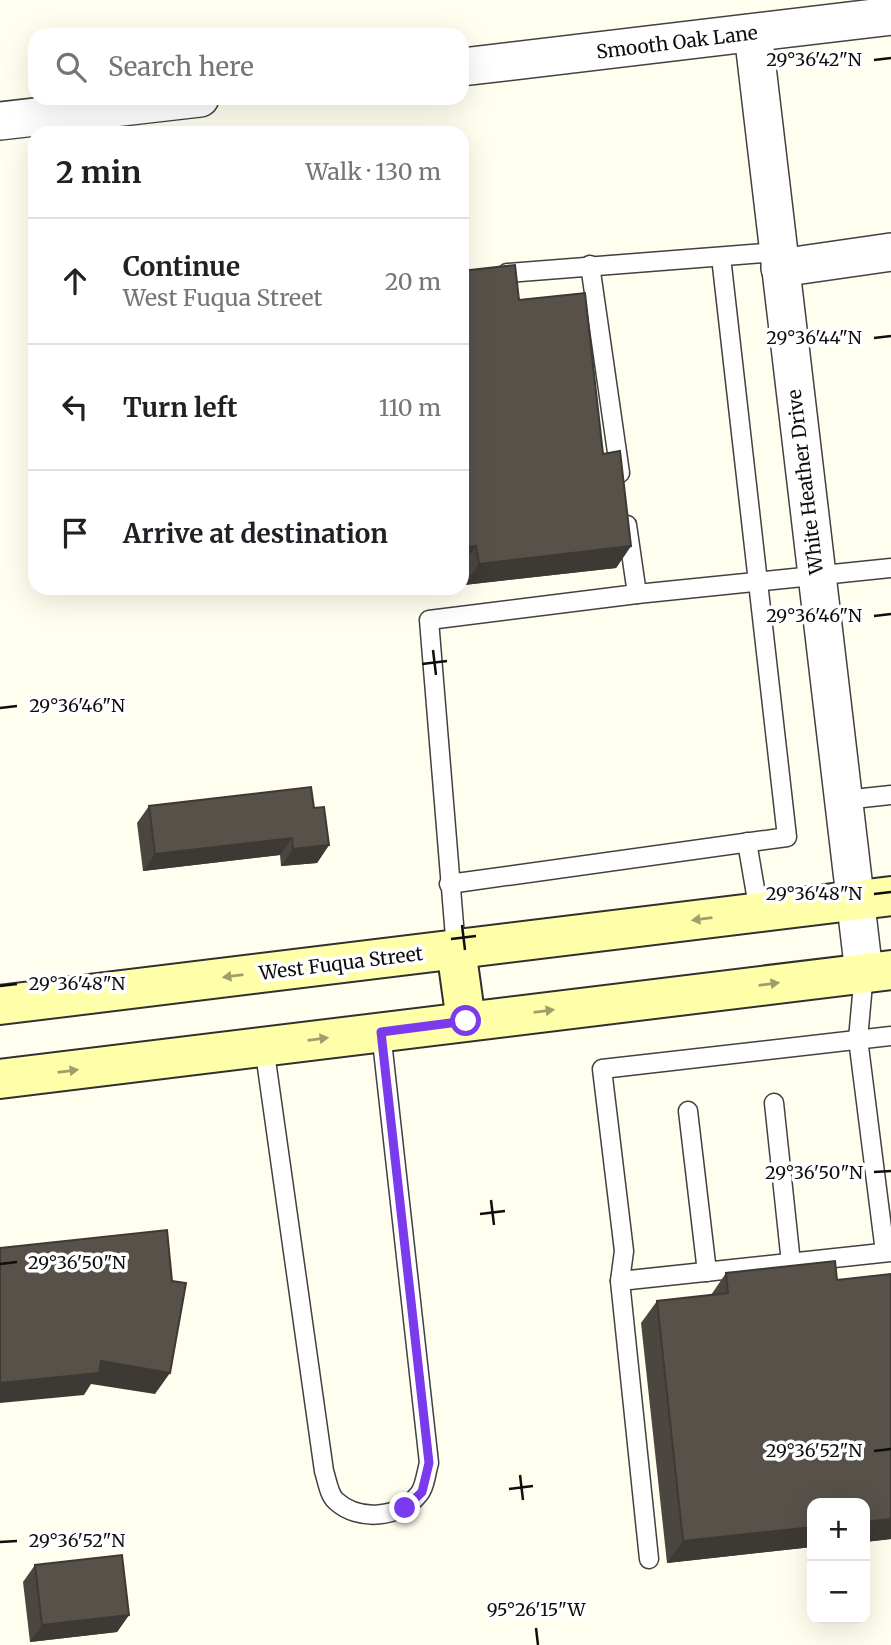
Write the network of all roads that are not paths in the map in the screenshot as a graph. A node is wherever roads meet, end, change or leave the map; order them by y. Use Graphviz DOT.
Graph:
graph roads {
  1 [pos="891,16"];
  2 [pos="753,33"];
  3 [pos="469,66"];
  4 [pos="139,105"];
  5 [pos="0,121"];
  6 [pos="891,252"];
  7 [pos="721,257"];
  8 [pos="779,260"];
  9 [pos="590,265"];
  10 [pos="506,273"];
  11 [pos="621,484"];
  12 [pos="625,512"];
  13 [pos="891,571"];
  14 [pos="817,577"];
  15 [pos="758,580"];
  16 [pos="637,594"];
  17 [pos="891,795"];
  18 [pos="844,800"];
  19 [pos="747,842"];
  20 [pos="449,884"];
  21 [pos="873,898"];
  22 [pos="759,912"];
  23 [pos="456,948"];
  24 [pos="877,971"];
  25 [pos="0,1005"];
  26 [pos="466,1021"];
  27 [pos="381,1032"];
  28 [pos="891,1036"];
  29 [pos="858,1040"];
  30 [pos="264,1046"];
  31 [pos="0,1079"];
  32 [pos="774,1103"];
  33 [pos="688,1111"];
  34 [pos="888,1252"];
  35 [pos="791,1263"];
  36 [pos="707,1272"];
  37 [pos="620,1281"];
  38 [pos="649,1559"];
  1 -- 2 [label="street, Smooth Oak Lane"];
  2 -- 3 [label="street, Smooth Oak Lane"];
  2 -- 8 [label="street, White Heather Drive"];
  4 -- 5 [label="street"];
  6 -- 8 [label="street"];
  7 -- 8 [label="lane"];
  7 -- 9 [label="lane"];
  7 -- 15 [label="lane"];
  8 -- 14 [label="street, White Heather Drive"];
  9 -- 10 [label="lane"];
  9 -- 11 [label="lane"];
  12 -- 16 [label="lane"];
  13 -- 14 [label="lane"];
  14 -- 15 [label="lane"];
  14 -- 18 [label="street, White Heather Drive"];
  15 -- 16 [label="lane"];
  15 -- 19 [label="lane"];
  16 -- 20 [label="lane"];
  17 -- 18 [label="lane"];
  18 -- 21 [label="street, White Heather Drive"];
  19 -- 20 [label="lane"];
  19 -- 22 [label="lane"];
  20 -- 23 [label="lane"];
  21 -- 22 [label="main road, West Fuqua Street"];
  21 -- 24 [label="street, White Heather Drive"];
  22 -- 23 [label="main road, West Fuqua Street, one-way"];
  23 -- 25 [label="main road, West Fuqua Street, one-way"];
  23 -- 26 [label="main road"];
  26 -- 24 [label="main road, one-way"];
  24 -- 29 [label="lane"];
  26 -- 27 [label="main road"];
  30 -- 27 [label="main road, one-way"];
  27 -- 30 [label="lane"];
  28 -- 29 [label="lane"];
  29 -- 34 [label="lane"];
  29 -- 37 [label="lane"];
  31 -- 30 [label="main road, one-way"];
  32 -- 35 [label="lane"];
  33 -- 36 [label="lane"];
  34 -- 35 [label="lane"];
  35 -- 36 [label="lane"];
  36 -- 37 [label="lane"];
  37 -- 38 [label="lane"];
}
